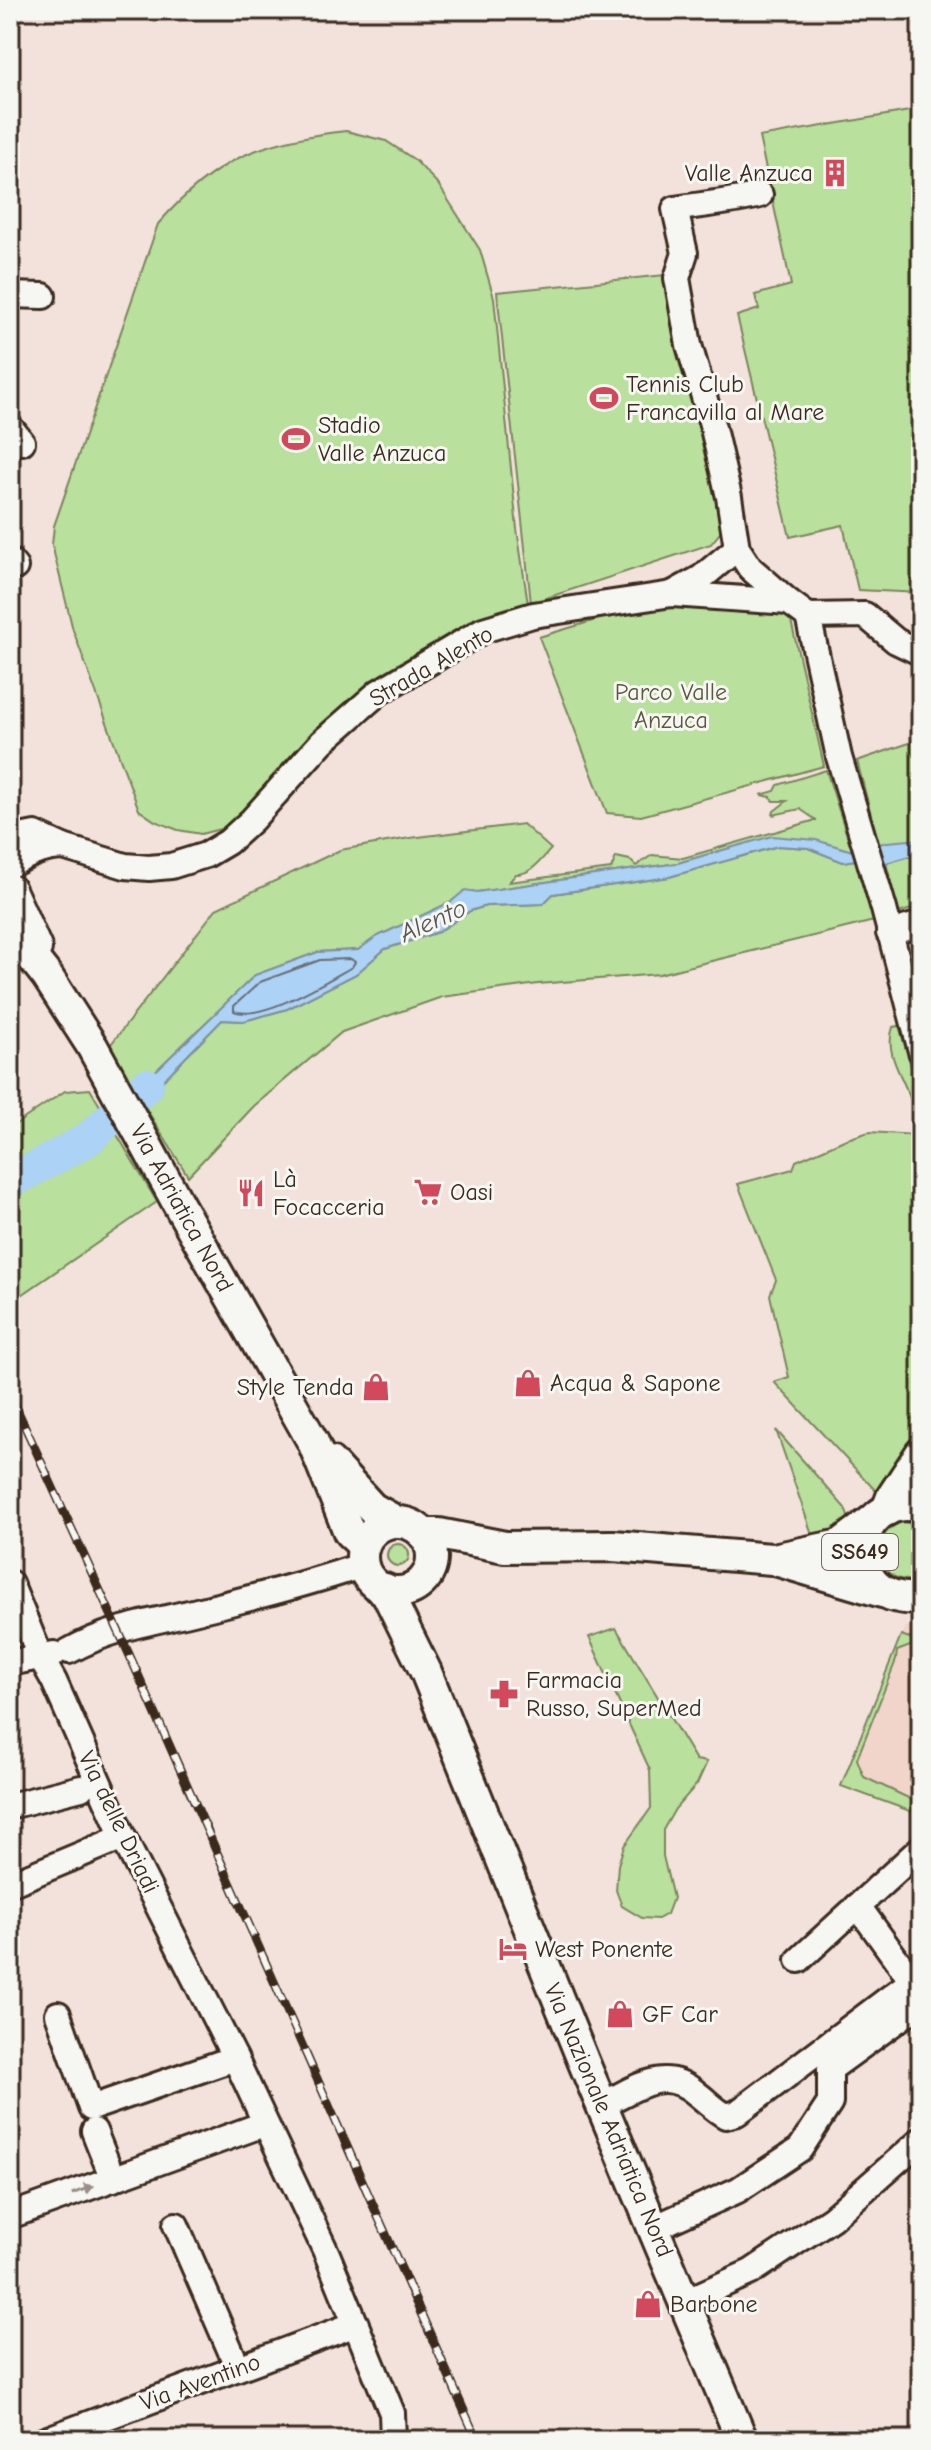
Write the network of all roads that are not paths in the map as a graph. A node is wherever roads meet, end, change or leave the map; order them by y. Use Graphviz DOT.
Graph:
graph roads {
  1 [pos="760,195"];
  2 [pos="10,295"];
  3 [pos="43,296"];
  4 [pos="737,548"];
  5 [pos="672,594"];
  6 [pos="799,609"];
  7 [pos="921,653"];
  8 [pos="10,839"];
  9 [pos="63,847"];
  10 [pos="10,865"];
  11 [pos="10,890"];
  12 [pos="921,924"];
  13 [pos="10,929"];
  14 [pos="889,933"];
  15 [pos="47,976"];
  16 [pos="921,1051"];
  17 [pos="313,1442"];
  18 [pos="921,1453"];
  19 [pos="921,1507"];
  20 [pos="879,1516"];
  21 [pos="411,1528"];
  22 [pos="497,1546"];
  23 [pos="364,1555"];
  24 [pos="772,1559"];
  25 [pos="429,1570"];
  26 [pos="10,1583"];
  27 [pos="385,1589"];
  28 [pos="907,1600"];
  29 [pos="40,1656"];
  30 [pos="10,1663"];
  31 [pos="426,1672"];
  32 [pos="81,1788"];
  33 [pos="10,1806"];
  34 [pos="123,1837"];
  35 [pos="921,1848"];
  36 [pos="10,1884"];
  37 [pos="858,1906"];
  38 [pos="799,1960"];
  39 [pos="921,2003"];
  40 [pos="58,2014"];
  41 [pos="235,2058"];
  42 [pos="603,2104"];
  43 [pos="264,2124"];
  44 [pos="94,2131"];
  45 [pos="921,2140"];
  46 [pos="113,2179"];
  47 [pos="10,2216"];
  48 [pos="176,2225"];
  49 [pos="654,2228"];
  50 [pos="684,2302"];
  51 [pos="356,2324"];
  52 [pos="238,2368"];
  53 [pos="45,2440"];
  54 [pos="393,2440"];
  55 [pos="742,2440"];
  1 -- 4 [label="street"];
  2 -- 3 [label="street"];
  4 -- 5 [label="street"];
  4 -- 6 [label="street"];
  5 -- 6 [label="street, Strada Alento"];
  5 -- 9 [label="street, Strada Alento"];
  6 -- 7 [label="street, Strada Alento"];
  6 -- 14 [label="street"];
  8 -- 9 [label="street, Strada Alento"];
  9 -- 10 [label="street"];
  11 -- 15 [label="main road, Via Adriatica Nord"];
  12 -- 14 [label="street"];
  13 -- 15 [label="main road, Via Adriatica Nord"];
  14 -- 16 [label="street"];
  15 -- 17 [label="main road, Via Adriatica Nord"];
  17 -- 21 [label="main road, Via Adriatica Nord"];
  17 -- 23 [label="main road, Via Adriatica Nord"];
  18 -- 20 [label="main road"];
  19 -- 20 [label="main road, SS649"];
  20 -- 24 [label="main road, SS649"];
  20 -- 28 [label="main road, SS649"];
  21 -- 22 [label="main road, SS649"];
  21 -- 23 [label="main road"];
  21 -- 25 [label="main road"];
  22 -- 24 [label="main road, SS649"];
  22 -- 25 [label="main road, SS649"];
  23 -- 27 [label="main road"];
  23 -- 29 [label="street"];
  24 -- 28 [label="main road, SS649"];
  25 -- 27 [label="main road"];
  25 -- 31 [label="main road, Via Nazionale Adriatica Nord"];
  26 -- 29 [label="street, Via delle Driadi"];
  27 -- 31 [label="main road, Via Nazionale Adriatica Nord"];
  29 -- 30 [label="street"];
  29 -- 34 [label="street, Via delle Driadi"];
  31 -- 42 [label="main road, Via Nazionale Adriatica Nord"];
  32 -- 33 [label="street"];
  34 -- 36 [label="street"];
  34 -- 41 [label="street, Via delle Driadi"];
  35 -- 37 [label="street"];
  37 -- 38 [label="street"];
  37 -- 42 [label="street"];
  39 -- 49 [label="street"];
  40 -- 41 [label="street"];
  41 -- 43 [label="street, Via delle Driadi"];
  42 -- 49 [label="main road, Via Nazionale Adriatica Nord"];
  43 -- 46 [label="street"];
  43 -- 51 [label="street, Via delle Driadi"];
  44 -- 46 [label="street"];
  45 -- 50 [label="street"];
  47 -- 46 [label="street, one-way"];
  48 -- 52 [label="street"];
  49 -- 50 [label="main road, Via Nazionale Adriatica Nord"];
  50 -- 55 [label="main road, Via Nazionale Adriatica Nord"];
  51 -- 52 [label="street, Via Aventino"];
  51 -- 54 [label="street, Via delle Driadi"];
  52 -- 53 [label="street, Via Aventino"];
}
